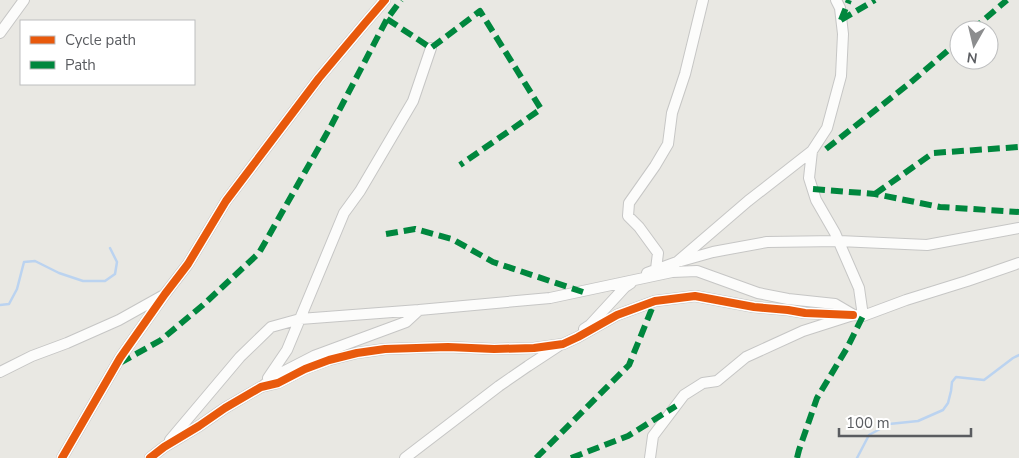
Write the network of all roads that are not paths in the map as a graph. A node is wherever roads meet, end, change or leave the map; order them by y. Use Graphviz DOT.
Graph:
graph roads {
  1 [pos="24,0"];
  2 [pos="386,0"];
  3 [pos="703,0"];
  4 [pos="836,0"];
  5 [pos="0,33"];
  6 [pos="431,48"];
  7 [pos="812,152"];
  8 [pos="1019,228"];
  9 [pos="839,241"];
  10 [pos="677,262"];
  11 [pos="1019,263"];
  12 [pos="656,269"];
  13 [pos="636,280"];
  14 [pos="165,294"];
  15 [pos="418,310"];
  16 [pos="858,315"];
  17 [pos="300,319"];
  18 [pos="562,344"];
  19 [pos="0,372"];
  20 [pos="261,387"];
  21 [pos="164,447"];
  22 [pos="62,458"];
  23 [pos="150,458"];
  24 [pos="405,458"];
  25 [pos="650,458"];
  1 -- 5 [label="street"];
  2 -- 14 [label="street"];
  3 -- 12 [label="street"];
  4 -- 7 [label="street"];
  6 -- 17 [label="street"];
  7 -- 9 [label="street"];
  7 -- 10 [label="street"];
  8 -- 9 [label="street"];
  9 -- 10 [label="street"];
  9 -- 16 [label="street"];
  10 -- 12 [label="street"];
  11 -- 16 [label="street"];
  12 -- 13 [label="street"];
  13 -- 15 [label="street"];
  13 -- 16 [label="street"];
  13 -- 18 [label="street"];
  14 -- 19 [label="street"];
  14 -- 22 [label="street"];
  15 -- 17 [label="street"];
  15 -- 20 [label="street"];
  16 -- 18 [label="street"];
  16 -- 25 [label="street"];
  17 -- 20 [label="street"];
  17 -- 21 [label="street"];
  18 -- 20 [label="street"];
  18 -- 24 [label="street"];
  20 -- 21 [label="street"];
  21 -- 23 [label="street"];
}
